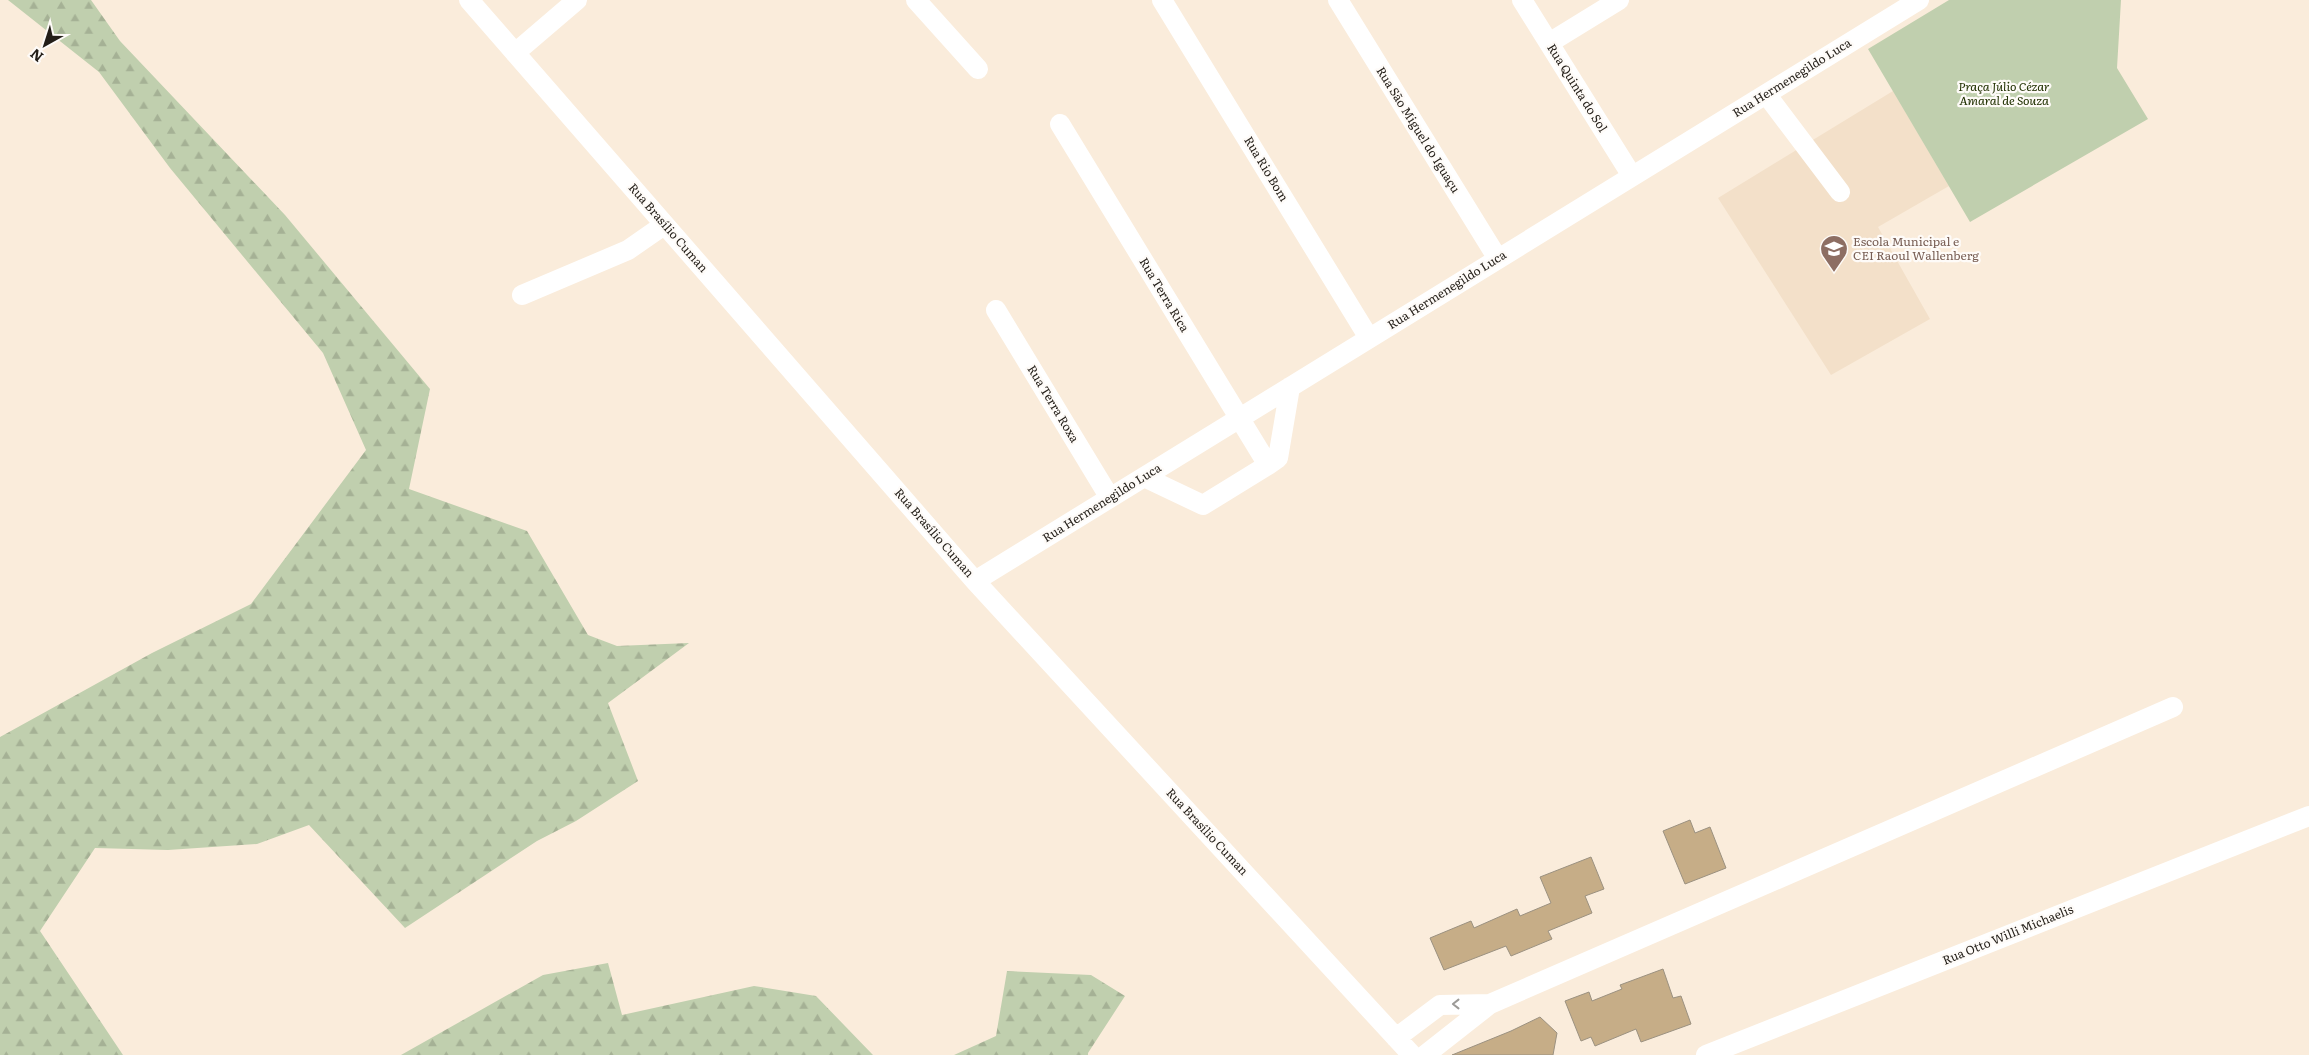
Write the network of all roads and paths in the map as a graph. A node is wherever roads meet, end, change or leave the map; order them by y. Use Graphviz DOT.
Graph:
graph roads {
  1 [pos="469,0"];
  2 [pos="577,0"];
  3 [pos="916,0"];
  4 [pos="1162,0"];
  5 [pos="1338,0"];
  6 [pos="1522,0"];
  7 [pos="1619,0"];
  8 [pos="1913,1"];
  9 [pos="1549,43"];
  10 [pos="515,53"];
  11 [pos="978,69"];
  12 [pos="1766,94"];
  13 [pos="1060,124"];
  14 [pos="1632,176"];
  15 [pos="1840,192"];
  16 [pos="664,225"];
  17 [pos="1498,259"];
  18 [pos="522,295"];
  19 [pos="996,310"];
  20 [pos="1369,338"];
  21 [pos="1290,387"];
  22 [pos="1240,418"];
  23 [pos="1268,465"];
  24 [pos="1144,477"];
  25 [pos="1110,498"];
  26 [pos="976,581"];
  27 [pos="2173,706"];
  28 [pos="2309,816"];
  29 [pos="1490,1004"];
  30 [pos="1396,1038"];
  31 [pos="1412,1055"];
  32 [pos="1425,1055"];
  33 [pos="1706,1055"];
  1 -- 10 [label="street, Rua Brasílio Cuman"];
  2 -- 10 [label="street"];
  3 -- 11 [label="street"];
  4 -- 20 [label="street, Rua Rio Bom"];
  5 -- 17 [label="street, Rua São Miguel do Iguaçu"];
  6 -- 9 [label="street, Rua Quinta do Sol"];
  7 -- 9 [label="street"];
  8 -- 12 [label="street, Rua Hermenegildo Luca"];
  9 -- 14 [label="street, Rua Quinta do Sol"];
  10 -- 16 [label="street, Rua Brasílio Cuman"];
  12 -- 14 [label="street, Rua Hermenegildo Luca"];
  12 -- 15 [label="street"];
  13 -- 22 [label="street, Rua Terra Rica"];
  14 -- 17 [label="street, Rua Hermenegildo Luca"];
  16 -- 18 [label="street"];
  16 -- 26 [label="street, Rua Brasílio Cuman"];
  17 -- 20 [label="street, Rua Hermenegildo Luca"];
  19 -- 25 [label="street, Rua Terra Roxa"];
  20 -- 21 [label="street, Rua Hermenegildo Luca"];
  21 -- 22 [label="street, Rua Hermenegildo Luca"];
  21 -- 23 [label="street"];
  22 -- 23 [label="street, Rua Terra Rica"];
  22 -- 24 [label="street, Rua Hermenegildo Luca"];
  23 -- 24 [label="street"];
  24 -- 25 [label="street, Rua Hermenegildo Luca"];
  25 -- 26 [label="street, Rua Hermenegildo Luca"];
  26 -- 30 [label="street, Rua Brasílio Cuman"];
  27 -- 29 [label="street"];
  28 -- 33 [label="street, Rua Otto Willi Michaelis"];
  29 -- 30 [label="street, one-way"];
  29 -- 32 [label="street"];
  30 -- 31 [label="street, Rua Brasílio Cuman"];
}
